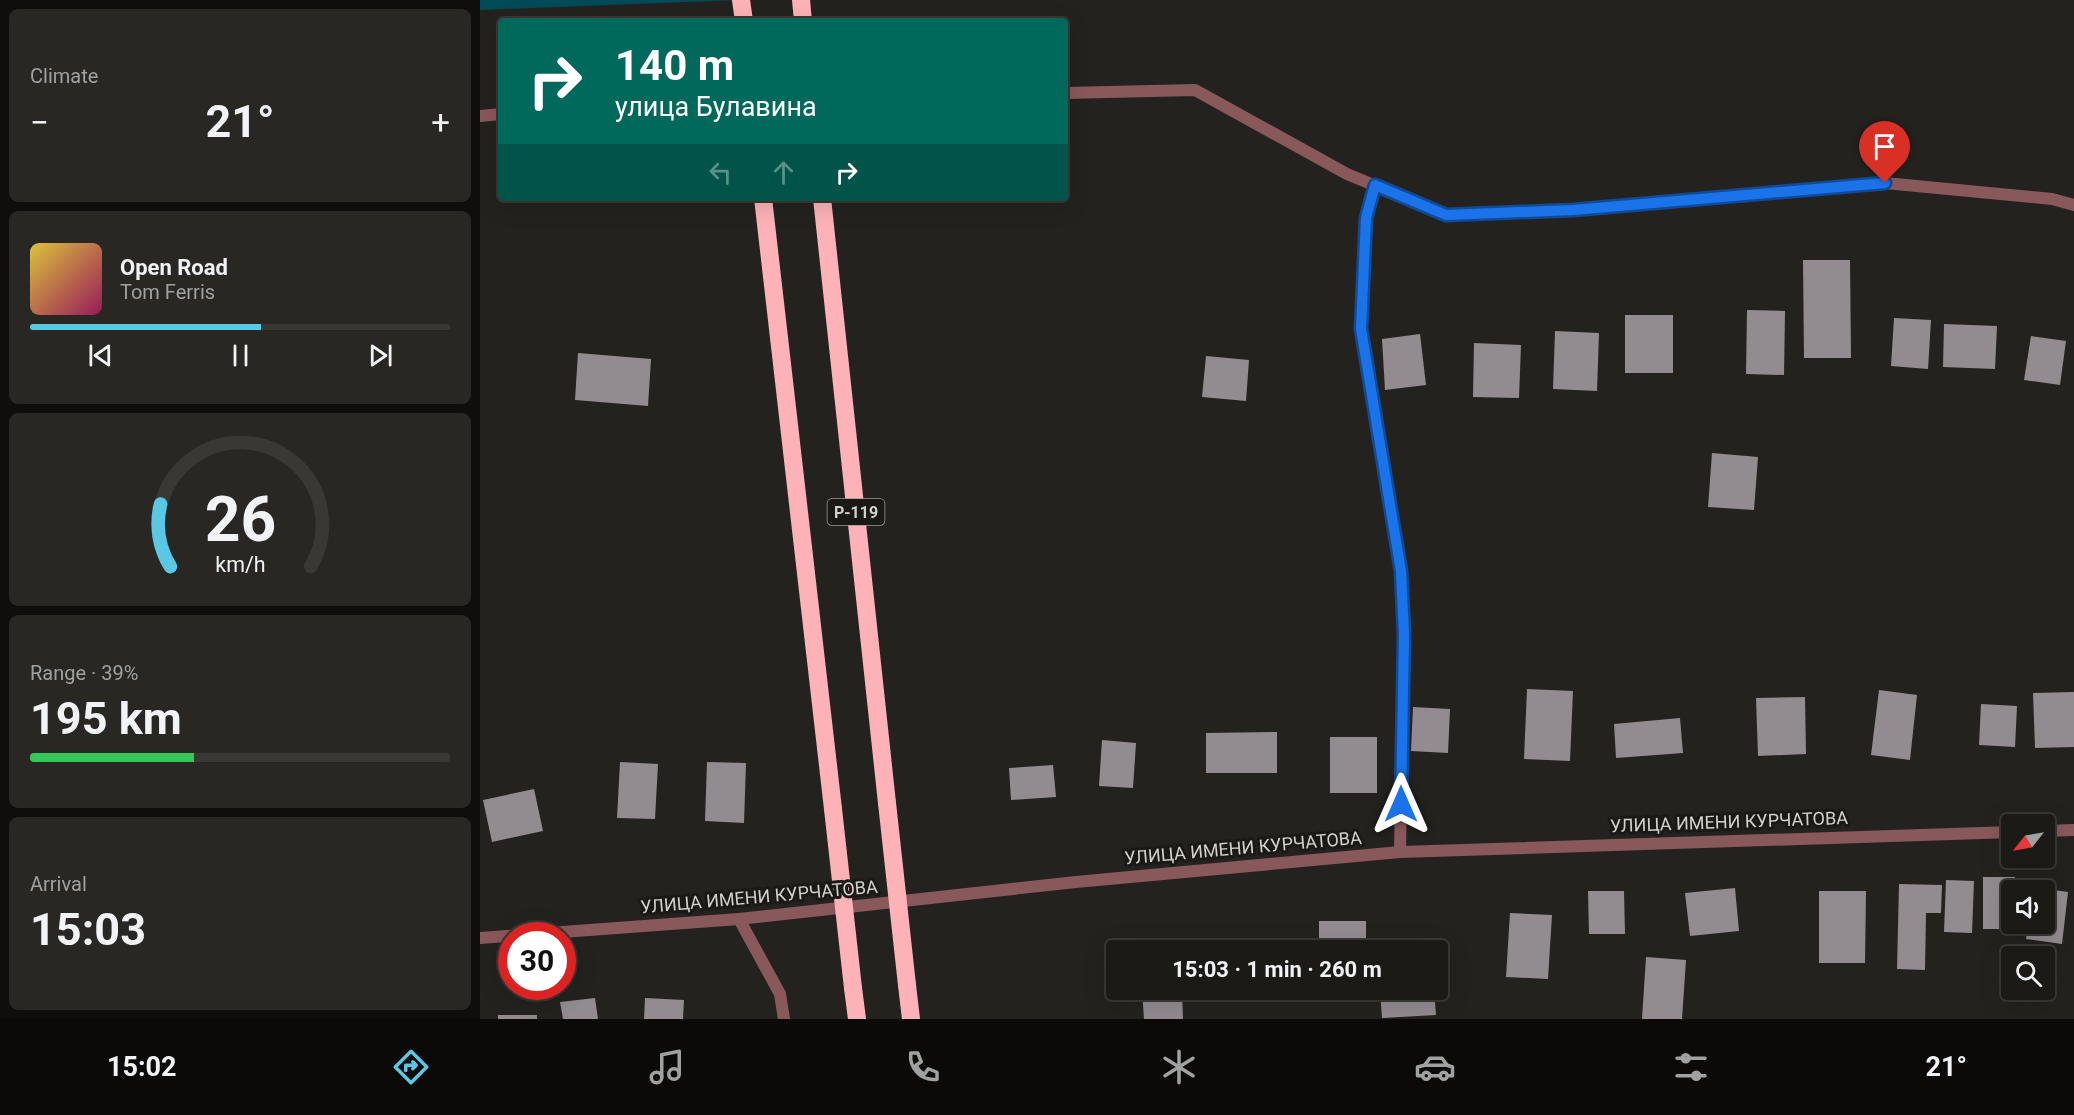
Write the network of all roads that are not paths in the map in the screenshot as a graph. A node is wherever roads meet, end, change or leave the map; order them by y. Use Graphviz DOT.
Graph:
graph roads {
  1 [pos="741,0"];
  2 [pos="801,0"];
  3 [pos="744,18"];
  4 [pos="803,18"];
  5 [pos="1068,93"];
  6 [pos="498,114"];
  7 [pos="480,116"];
  8 [pos="1375,185"];
  9 [pos="763,201"];
  10 [pos="822,201"];
  11 [pos="2074,205"];
  12 [pos="2074,830"];
  13 [pos="2055,831"];
  14 [pos="2001,832"];
  15 [pos="1400,852"];
  16 [pos="739,919"];
  17 [pos="480,938"];
  18 [pos="784,1019"];
  19 [pos="857,1019"];
  20 [pos="911,1019"];
  1 -- 3 [label="highway"];
  2 -- 4 [label="highway"];
  5 -- 8 [label="street"];
  6 -- 7 [label="street"];
  8 -- 11 [label="street"];
  8 -- 15 [label="street"];
  9 -- 19 [label="highway, Р-119, bridge"];
  10 -- 20 [label="highway, Р-119, bridge"];
  12 -- 13 [label="street"];
  14 -- 15 [label="street, УЛИЦА ИМЕНИ КУРЧАТОВА"];
  15 -- 16 [label="street, УЛИЦА ИМЕНИ КУРЧАТОВА"];
  16 -- 17 [label="street, УЛИЦА ИМЕНИ КУРЧАТОВА"];
  16 -- 18 [label="street"];
}
